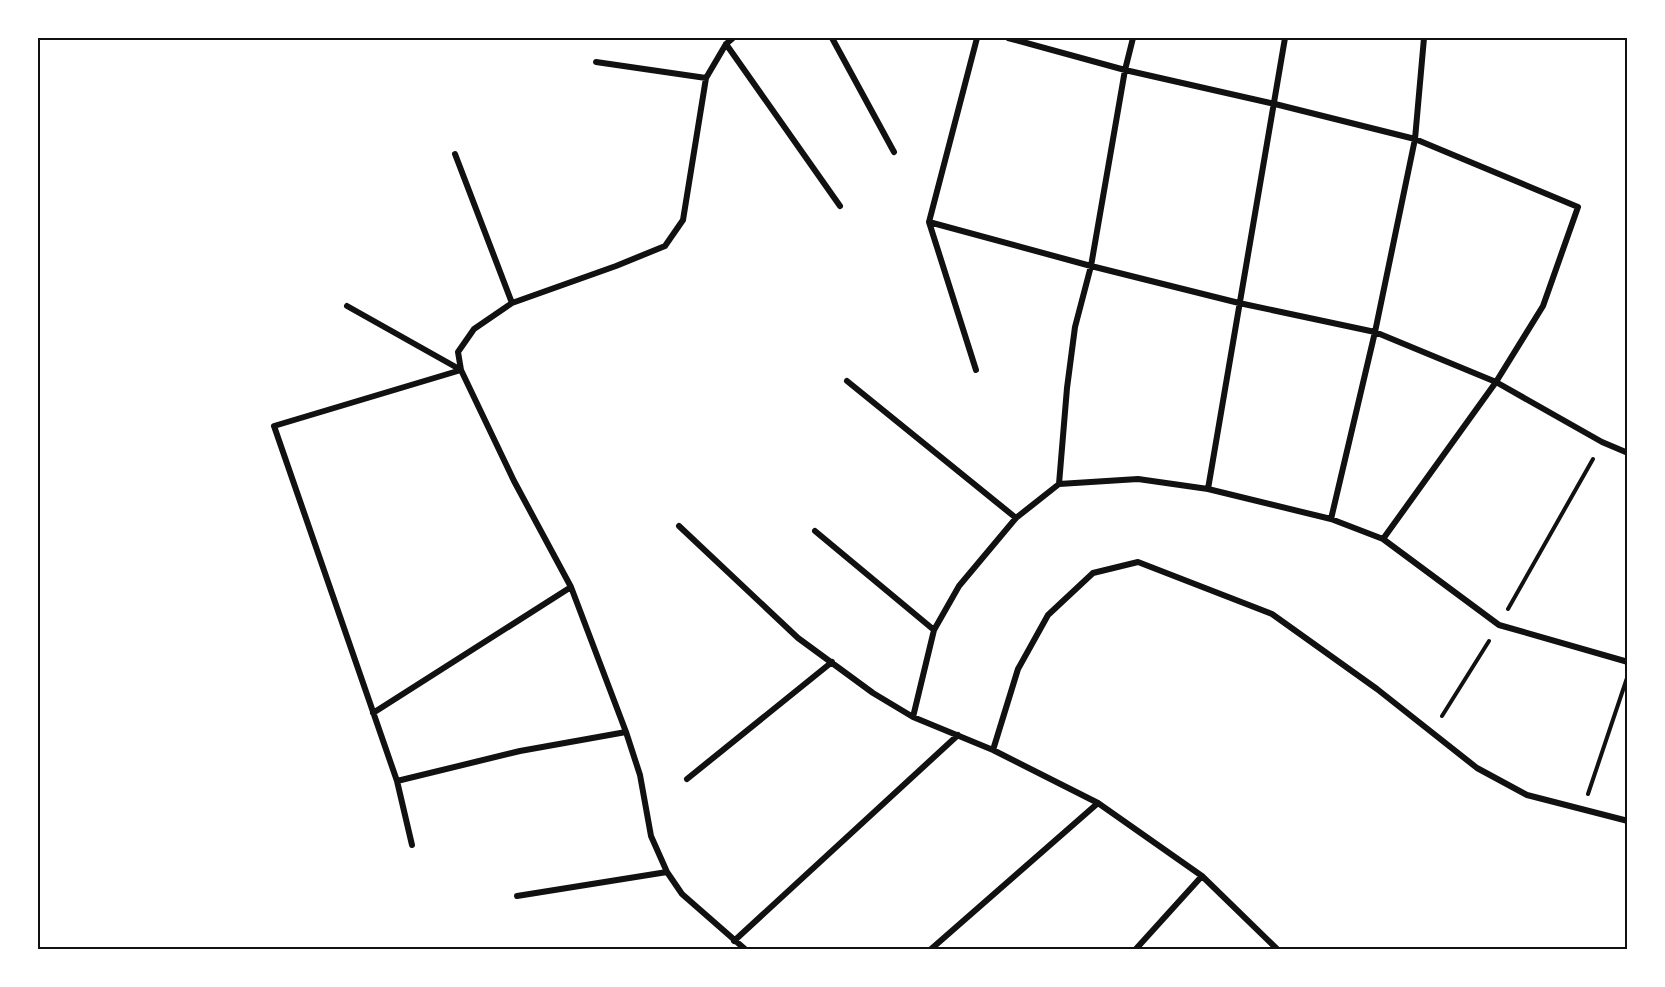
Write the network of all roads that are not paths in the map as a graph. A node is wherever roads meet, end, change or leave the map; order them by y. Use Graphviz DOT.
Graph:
graph roads {
  1 [pos="733,38"];
  2 [pos="832,38"];
  3 [pos="977,38"];
  4 [pos="1008,38"];
  5 [pos="1133,38"];
  6 [pos="1286,38"];
  7 [pos="1424,38"];
  8 [pos="726,44"];
  9 [pos="596,62"];
  10 [pos="1125,70"];
  11 [pos="706,78"];
  12 [pos="1275,104"];
  13 [pos="1415,139"];
  14 [pos="894,152"];
  15 [pos="455,154"];
  16 [pos="840,206"];
  17 [pos="929,222"];
  18 [pos="1091,266"];
  19 [pos="512,303"];
  20 [pos="1239,303"];
  21 [pos="347,306"];
  22 [pos="1375,332"];
  23 [pos="461,370"];
  24 [pos="976,370"];
  25 [pos="847,381"];
  26 [pos="1497,382"];
  27 [pos="1628,453"];
  28 [pos="1059,484"];
  29 [pos="1208,489"];
  30 [pos="1016,518"];
  31 [pos="1331,519"];
  32 [pos="679,526"];
  33 [pos="815,531"];
  34 [pos="1383,539"];
  35 [pos="571,587"];
  36 [pos="934,630"];
  37 [pos="832,662"];
  38 [pos="1628,662"];
  39 [pos="373,713"];
  40 [pos="913,717"];
  41 [pos="626,732"];
  42 [pos="958,735"];
  43 [pos="993,750"];
  44 [pos="687,779"];
  45 [pos="397,781"];
  46 [pos="1098,803"];
  47 [pos="1628,821"];
  48 [pos="412,845"];
  49 [pos="667,872"];
  50 [pos="1202,876"];
  51 [pos="517,896"];
  52 [pos="734,941"];
  53 [pos="746,950"];
  54 [pos="930,950"];
  55 [pos="1135,950"];
  56 [pos="1278,950"];
  1 -- 8 [label="street"];
  2 -- 14 [label="street"];
  3 -- 17 [label="street"];
  4 -- 10 [label="street"];
  5 -- 10 [label="street"];
  6 -- 12 [label="street"];
  7 -- 13 [label="street"];
  8 -- 11 [label="street"];
  8 -- 16 [label="street"];
  9 -- 11 [label="street"];
  10 -- 12 [label="street"];
  10 -- 18 [label="street"];
  11 -- 19 [label="street"];
  12 -- 13 [label="street"];
  12 -- 20 [label="street"];
  13 -- 22 [label="street"];
  13 -- 26 [label="street"];
  15 -- 19 [label="street"];
  17 -- 18 [label="street"];
  17 -- 24 [label="street"];
  18 -- 20 [label="street"];
  18 -- 28 [label="street"];
  19 -- 23 [label="street"];
  20 -- 22 [label="street"];
  20 -- 29 [label="street"];
  21 -- 23 [label="street"];
  22 -- 26 [label="street"];
  22 -- 31 [label="street"];
  23 -- 35 [label="street"];
  23 -- 39 [label="street"];
  25 -- 30 [label="street"];
  26 -- 27 [label="street"];
  26 -- 34 [label="street"];
  28 -- 29 [label="street"];
  28 -- 30 [label="street"];
  29 -- 31 [label="street"];
  30 -- 36 [label="street"];
  31 -- 34 [label="street"];
  32 -- 37 [label="street"];
  33 -- 36 [label="street"];
  34 -- 38 [label="street"];
  35 -- 39 [label="street"];
  35 -- 41 [label="street"];
  36 -- 40 [label="street"];
  37 -- 40 [label="street"];
  37 -- 44 [label="street"];
  39 -- 45 [label="street"];
  40 -- 42 [label="street"];
  41 -- 45 [label="street"];
  41 -- 49 [label="street"];
  42 -- 43 [label="street"];
  42 -- 52 [label="street"];
  43 -- 46 [label="street"];
  43 -- 47 [label="street"];
  45 -- 48 [label="street"];
  46 -- 50 [label="street"];
  46 -- 54 [label="street"];
  49 -- 51 [label="street"];
  49 -- 52 [label="street"];
  50 -- 55 [label="street"];
  50 -- 56 [label="street"];
  52 -- 53 [label="street"];
}
